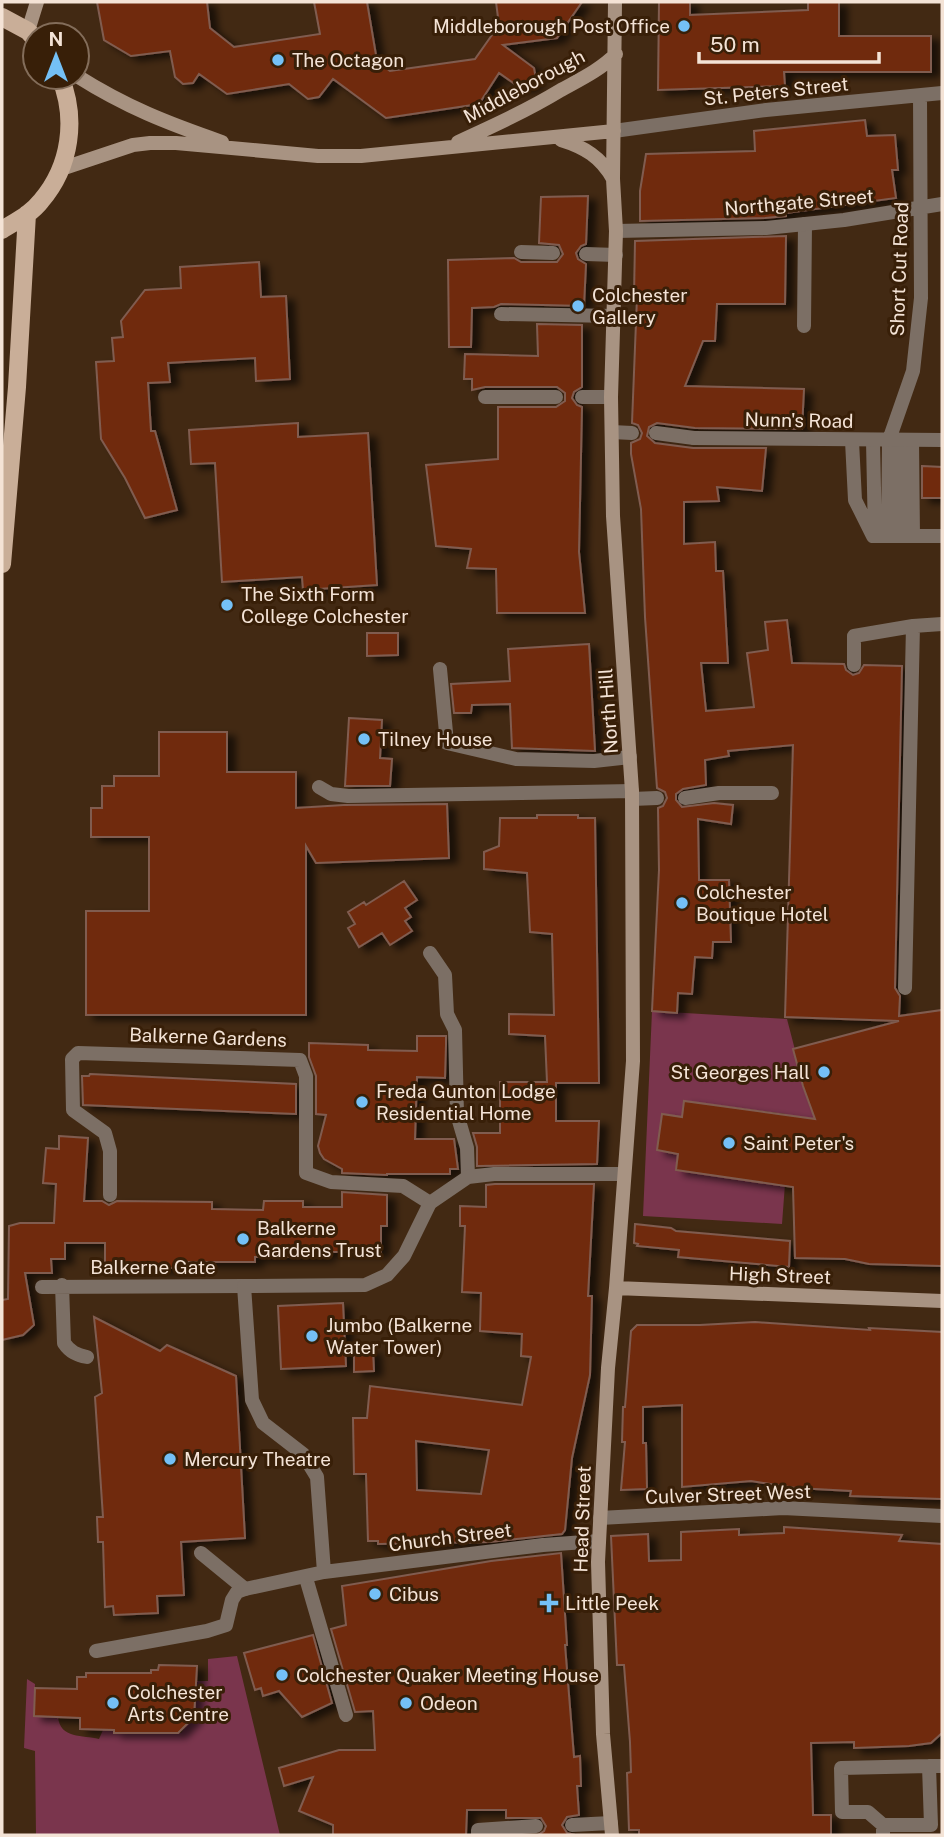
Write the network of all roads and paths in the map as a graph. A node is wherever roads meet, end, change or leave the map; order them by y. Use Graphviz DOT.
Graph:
graph roads {
  1 [pos="37,2"];
  2 [pos="615,2"];
  3 [pos="2,17"];
  4 [pos="34,21"];
  5 [pos="21,29"];
  6 [pos="616,54"];
  7 [pos="91,85"];
  8 [pos="65,91"];
  9 [pos="942,93"];
  10 [pos="920,96"];
  11 [pos="614,131"];
  12 [pos="554,137"];
  13 [pos="447,147"];
  14 [pos="246,150"];
  15 [pos="61,169"];
  16 [pos="614,179"];
  17 [pos="942,204"];
  18 [pos="920,208"];
  19 [pos="27,215"];
  20 [pos="805,224"];
  21 [pos="2,230"];
  22 [pos="616,231"];
  23 [pos="521,252"];
  24 [pos="553,253"];
  25 [pos="586,254"];
  26 [pos="616,255"];
  27 [pos="501,314"];
  28 [pos="614,316"];
  29 [pos="804,326"];
  30 [pos="485,397"];
  31 [pos="556,397"];
  32 [pos="582,397"];
  33 [pos="611,397"];
  34 [pos="612,432"];
  35 [pos="632,433"];
  36 [pos="656,433"];
  37 [pos="900,440"];
  38 [pos="942,440"];
  39 [pos="852,441"];
  40 [pos="873,441"];
  41 [pos="894,536"];
  42 [pos="942,536"];
  43 [pos="2,564"];
  44 [pos="942,624"];
  45 [pos="913,625"];
  46 [pos="854,665"];
  47 [pos="440,670"];
  48 [pos="630,757"];
  49 [pos="319,786"];
  50 [pos="772,793"];
  51 [pos="632,795"];
  52 [pos="657,798"];
  53 [pos="685,798"];
  54 [pos="430,953"];
  55 [pos="905,988"];
  56 [pos="624,1174"];
  57 [pos="468,1177"];
  58 [pos="110,1195"];
  59 [pos="430,1203"];
  60 [pos="62,1285"];
  61 [pos="244,1286"];
  62 [pos="42,1287"];
  63 [pos="617,1288"];
  64 [pos="942,1301"];
  65 [pos="88,1357"];
  66 [pos="942,1516"];
  67 [pos="600,1518"];
  68 [pos="599,1541"];
  69 [pos="201,1553"];
  70 [pos="324,1572"];
  71 [pos="306,1578"];
  72 [pos="245,1590"];
  73 [pos="96,1651"];
  74 [pos="346,1715"];
  75 [pos="936,1766"];
  76 [pos="572,1825"];
  77 [pos="536,1826"];
  78 [pos="611,1829"];
  79 [pos="883,1830"];
  80 [pos="478,1835"];
  1 -- 4 [label="street"];
  2 -- 6 [label="street, Middleborough"];
  3 -- 5 [label="main road"];
  6 -- 11 [label="street, Middleborough"];
  6 -- 13 [label="street, Middleborough"];
  7 -- 14 [label="street, Middleborough"];
  8 -- 15 [label="main road"];
  9 -- 10 [label="street, St. Peters Street"];
  10 -- 11 [label="street, St. Peters Street"];
  10 -- 18 [label="street, Short Cut Road"];
  11 -- 12 [label="street, Middleborough"];
  11 -- 16 [label="street, North Hill"];
  12 -- 13 [label="street, Middleborough"];
  12 -- 16 [label="street, Middleborough"];
  13 -- 14 [label="street, Middleborough"];
  14 -- 15 [label="street, Middleborough"];
  15 -- 19 [label="main road"];
  16 -- 22 [label="street, North Hill"];
  17 -- 18 [label="street, Northgate Street"];
  18 -- 20 [label="street, Northgate Street"];
  18 -- 37 [label="street, Short Cut Road"];
  19 -- 21 [label="main road"];
  19 -- 43 [label="main road"];
  20 -- 22 [label="street, Northgate Street"];
  20 -- 29 [label="street"];
  22 -- 26 [label="street, North Hill"];
  23 -- 24 [label="street"];
  25 -- 26 [label="street"];
  26 -- 28 [label="street, North Hill"];
  27 -- 28 [label="street"];
  28 -- 33 [label="street, North Hill"];
  30 -- 31 [label="street"];
  32 -- 33 [label="street"];
  33 -- 34 [label="street, North Hill"];
  34 -- 35 [label="street"];
  34 -- 48 [label="street, North Hill"];
  36 -- 39 [label="street, Nunn's Road"];
  37 -- 38 [label="street, Nunn's Road"];
  37 -- 40 [label="street, Nunn's Road"];
  37 -- 41 [label="street"];
  37 -- 41 [label="street"];
  39 -- 40 [label="street, Nunn's Road"];
  39 -- 41 [label="street"];
  40 -- 41 [label="street"];
  41 -- 42 [label="street"];
  44 -- 45 [label="street"];
  45 -- 46 [label="street"];
  45 -- 55 [label="street"];
  47 -- 48 [label="street"];
  48 -- 51 [label="street, North Hill"];
  49 -- 51 [label="street"];
  50 -- 53 [label="street"];
  51 -- 52 [label="street"];
  51 -- 56 [label="street, North Hill"];
  54 -- 57 [label="street"];
  56 -- 57 [label="street"];
  56 -- 63 [label="street, North Hill"];
  57 -- 59 [label="street"];
  58 -- 59 [label="street, Balkerne Gardens"];
  59 -- 61 [label="street"];
  60 -- 61 [label="street, Balkerne Gate"];
  60 -- 62 [label="street, Balkerne Gate"];
  60 -- 65 [label="street"];
  61 -- 70 [label="street"];
  63 -- 64 [label="street, High Street"];
  63 -- 67 [label="street, Head Street"];
  66 -- 67 [label="street, Culver Street West"];
  67 -- 68 [label="street, Head Street"];
  68 -- 70 [label="street, Church Street"];
  68 -- 78 [label="street, Head Street"];
  69 -- 72 [label="street"];
  70 -- 71 [label="street, Church Street"];
  71 -- 72 [label="street, Church Street"];
  71 -- 74 [label="street"];
  72 -- 73 [label="street"];
  75 -- 79 [label="street"];
  75 -- 79 [label="street"];
  76 -- 78 [label="street"];
  77 -- 80 [label="street"];
}
